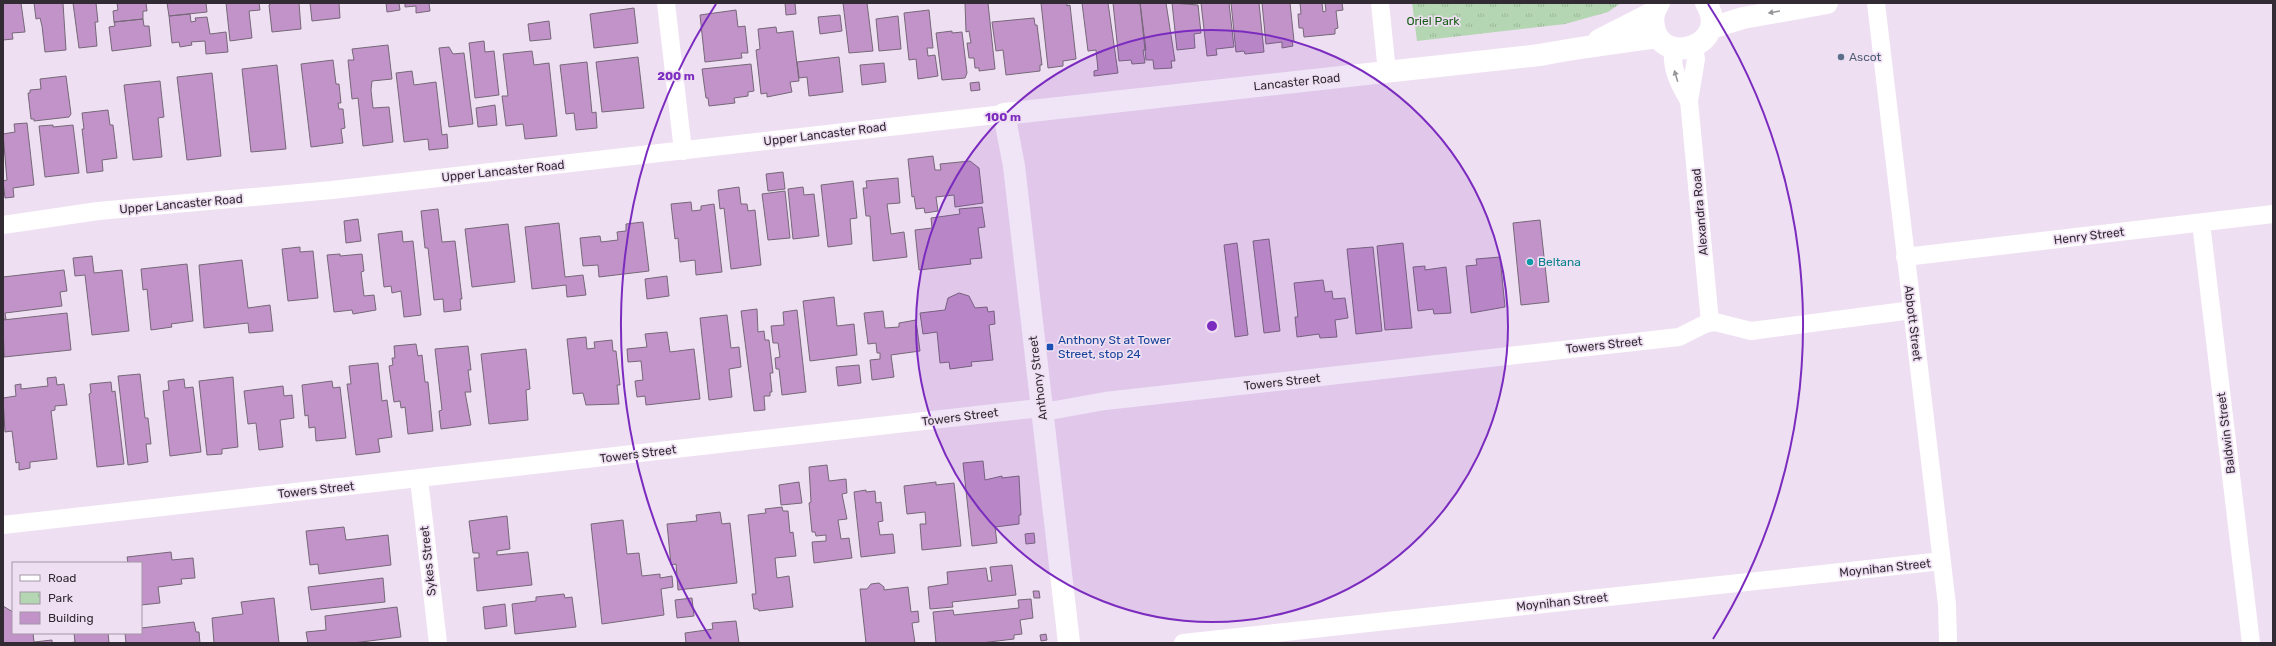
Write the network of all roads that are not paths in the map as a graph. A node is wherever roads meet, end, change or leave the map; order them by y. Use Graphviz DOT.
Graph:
graph roads {
  1 [pos="666,3"];
  2 [pos="1380,3"];
  3 [pos="1706,3"];
  4 [pos="1827,3"];
  5 [pos="1876,3"];
  6 [pos="1656,7"];
  7 [pos="1711,28"];
  8 [pos="1675,44"];
  9 [pos="1589,45"];
  10 [pos="1387,72"];
  11 [pos="1689,102"];
  12 [pos="1004,114"];
  13 [pos="683,151"];
  14 [pos="2273,214"];
  15 [pos="2201,222"];
  16 [pos="3,225"];
  17 [pos="1905,257"];
  18 [pos="1912,310"];
  19 [pos="1710,322"];
  20 [pos="1042,410"];
  21 [pos="419,479"];
  22 [pos="3,525"];
  23 [pos="1942,561"];
  24 [pos="438,643"];
  25 [pos="1069,643"];
  26 [pos="1183,643"];
  27 [pos="1948,643"];
  28 [pos="2251,643"];
  1 -- 13 [label="street"];
  2 -- 10 [label="street"];
  3 -- 7 [label="street"];
  4 -- 7 [label="street, one-way"];
  5 -- 17 [label="street, Abbott Street"];
  6 -- 8 [label="street"];
  6 -- 9 [label="street, Lancaster Road"];
  7 -- 8 [label="street"];
  8 -- 9 [label="street, Lancaster Road"];
  11 -- 8 [label="street, Alexandra Road, one-way"];
  8 -- 11 [label="street, Alexandra Road"];
  9 -- 10 [label="street, Lancaster Road"];
  10 -- 12 [label="street, Lancaster Road"];
  11 -- 19 [label="street, Alexandra Road"];
  12 -- 13 [label="street, Upper Lancaster Road"];
  12 -- 20 [label="street, Anthony Street"];
  13 -- 16 [label="street, Upper Lancaster Road"];
  14 -- 15 [label="street, Henry Street"];
  15 -- 17 [label="street, Henry Street"];
  15 -- 28 [label="street, Baldwin Street"];
  17 -- 18 [label="street, Abbott Street"];
  18 -- 19 [label="street"];
  18 -- 23 [label="street, Abbott Street"];
  19 -- 20 [label="street, Towers Street"];
  20 -- 21 [label="street, Towers Street"];
  20 -- 25 [label="street, Anthony Street"];
  21 -- 22 [label="street, Towers Street"];
  21 -- 24 [label="street, Sykes Street"];
  23 -- 26 [label="street, Moynihan Street"];
  23 -- 27 [label="street, Abbott Street"];
}
